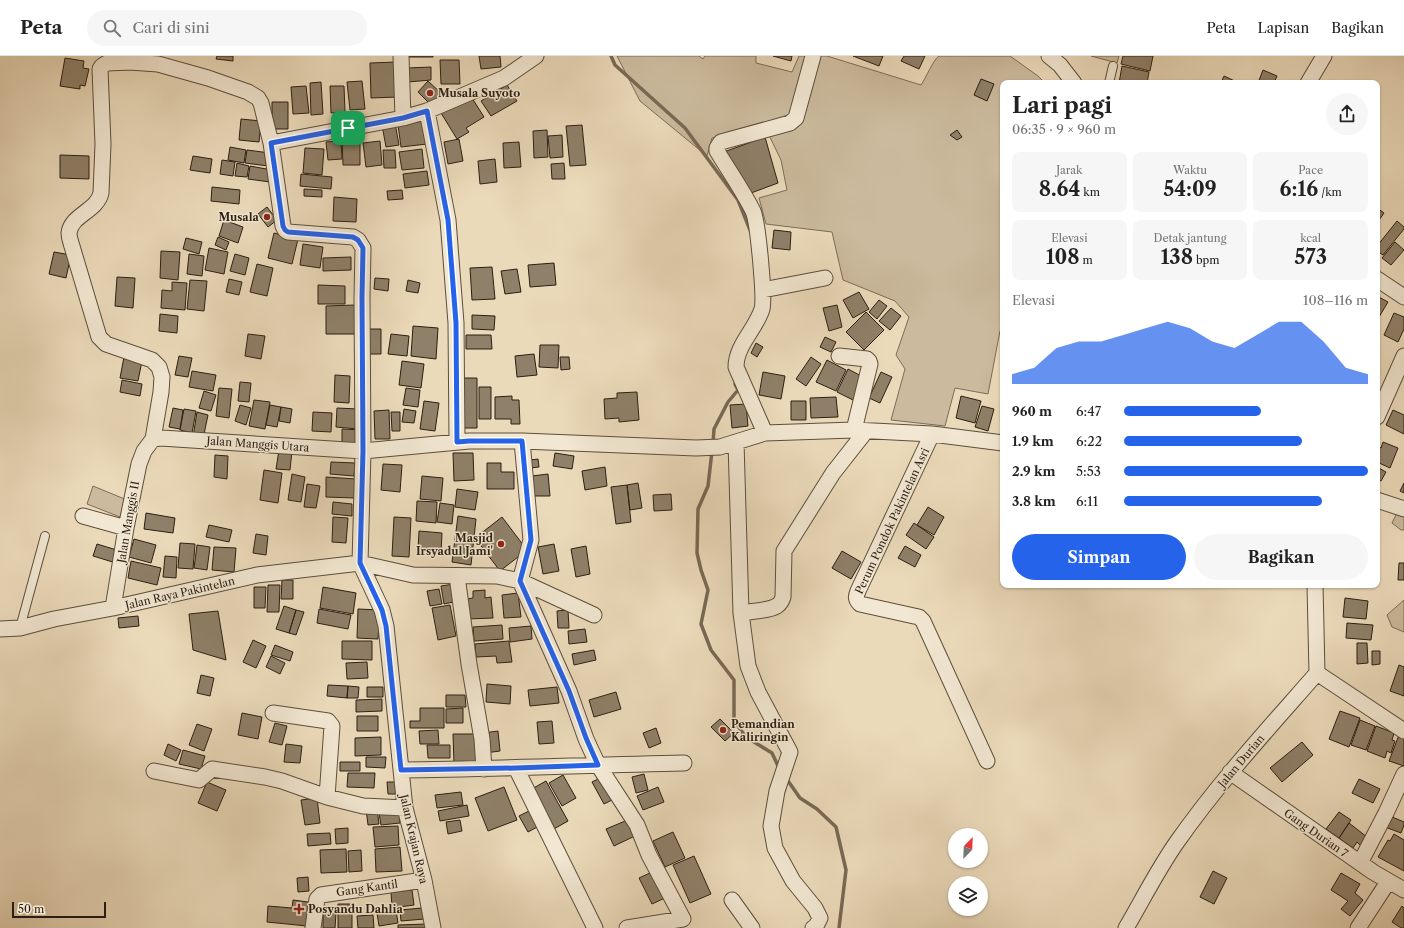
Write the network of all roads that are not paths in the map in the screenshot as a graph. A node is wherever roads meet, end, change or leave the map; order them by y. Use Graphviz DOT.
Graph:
graph roads {
  1 [pos="402,56"];
  2 [pos="536,56"];
  3 [pos="813,56"];
  4 [pos="1049,56"];
  5 [pos="1324,56"];
  6 [pos="98,61"];
  7 [pos="1113,66"];
  8 [pos="1072,80"];
  9 [pos="1110,80"];
  10 [pos="1310,80"];
  11 [pos="427,111"];
  12 [pos="403,118"];
  13 [pos="271,143"];
  14 [pos="825,278"];
  15 [pos="1380,281"];
  16 [pos="763,290"];
  17 [pos="1404,297"];
  18 [pos="839,356"];
  19 [pos="1404,356"];
  20 [pos="1380,410"];
  21 [pos="860,431"];
  22 [pos="765,432"];
  23 [pos="932,434"];
  24 [pos="153,439"];
  25 [pos="522,441"];
  26 [pos="457,442"];
  27 [pos="736,442"];
  28 [pos="1000,443"];
  29 [pos="363,451"];
  30 [pos="1380,501"];
  31 [pos="1404,509"];
  32 [pos="83,516"];
  33 [pos="126,528"];
  34 [pos="45,536"];
  35 [pos="360,563"];
  36 [pos="457,576"];
  37 [pos="520,581"];
  38 [pos="1315,588"];
  39 [pos="113,608"];
  40 [pos="740,613"];
  41 [pos="594,615"];
  42 [pos="20,628"];
  43 [pos="0,629"];
  44 [pos="1317,673"];
  45 [pos="273,713"];
  46 [pos="1404,731"];
  47 [pos="987,761"];
  48 [pos="684,763"];
  49 [pos="598,765"];
  50 [pos="516,768"];
  51 [pos="484,769"];
  52 [pos="401,770"];
  53 [pos="154,771"];
  54 [pos="1230,772"];
  55 [pos="1404,774"];
  56 [pos="327,797"];
  57 [pos="405,808"];
  58 [pos="1360,863"];
  59 [pos="424,880"];
  60 [pos="1388,882"];
  61 [pos="1404,890"];
  62 [pos="732,900"];
  63 [pos="686,923"];
  64 [pos="313,928"];
  65 [pos="433,928"];
  66 [pos="595,928"];
  67 [pos="627,928"];
  68 [pos="752,928"];
  69 [pos="813,928"];
  70 [pos="1126,928"];
  71 [pos="1358,928"];
  1 -- 12 [label="street"];
  2 -- 11 [label="street"];
  3 -- 16 [label="street"];
  4 -- 8 [label="street"];
  5 -- 10 [label="street"];
  6 -- 13 [label="street"];
  6 -- 24 [label="street"];
  7 -- 9 [label="lane"];
  11 -- 12 [label="street"];
  11 -- 26 [label="street"];
  12 -- 13 [label="street"];
  13 -- 29 [label="street"];
  14 -- 16 [label="street"];
  15 -- 17 [label="street"];
  16 -- 22 [label="street"];
  18 -- 21 [label="street"];
  19 -- 20 [label="street"];
  21 -- 22 [label="street, Jalan Manggis Utara"];
  21 -- 23 [label="street, Jalan Manggis Utara"];
  21 -- 40 [label="street"];
  22 -- 27 [label="street, Jalan Manggis Utara"];
  23 -- 28 [label="street, Jalan Manggis Utara"];
  23 -- 47 [label="street, Perum Pondok Pakintelan Asri"];
  24 -- 29 [label="street, Jalan Manggis Utara"];
  24 -- 33 [label="street, Jalan Manggis II"];
  25 -- 26 [label="street, Jalan Manggis Utara"];
  25 -- 27 [label="street, Jalan Manggis Utara"];
  25 -- 37 [label="street"];
  26 -- 29 [label="street, Jalan Manggis Utara"];
  27 -- 40 [label="street"];
  29 -- 35 [label="street"];
  30 -- 31 [label="street"];
  32 -- 33 [label="street"];
  33 -- 39 [label="street, Jalan Manggis II"];
  34 -- 42 [label="lane"];
  35 -- 36 [label="street, Jalan Raya Pakintelan"];
  35 -- 39 [label="street, Jalan Raya Pakintelan"];
  35 -- 52 [label="street, Jalan Krajan Raya"];
  36 -- 37 [label="street, Jalan Raya Pakintelan"];
  36 -- 51 [label="street"];
  37 -- 41 [label="street, Jalan Raya Pakintelan"];
  37 -- 49 [label="street"];
  38 -- 44 [label="street"];
  39 -- 42 [label="street, Jalan Raya Pakintelan"];
  40 -- 69 [label="street"];
  42 -- 43 [label="street, Jalan Raya Pakintelan"];
  44 -- 46 [label="street"];
  44 -- 54 [label="street, Jalan Durian"];
  45 -- 56 [label="street"];
  48 -- 49 [label="street"];
  49 -- 50 [label="street"];
  49 -- 63 [label="street"];
  50 -- 51 [label="street"];
  50 -- 66 [label="street"];
  51 -- 52 [label="street"];
  52 -- 57 [label="street, Jalan Krajan Raya"];
  53 -- 56 [label="street"];
  54 -- 58 [label="street, Gang Durian 7"];
  54 -- 70 [label="street, Jalan Durian"];
  55 -- 58 [label="street"];
  56 -- 57 [label="street"];
  57 -- 59 [label="street, Jalan Krajan Raya"];
  58 -- 60 [label="street, Gang Durian 7"];
  59 -- 64 [label="street, Gang Kantil"];
  59 -- 65 [label="street, Jalan Krajan Raya"];
  60 -- 61 [label="street, Gang Durian 7"];
  60 -- 71 [label="street"];
  62 -- 68 [label="street"];
  63 -- 67 [label="street"];
}
